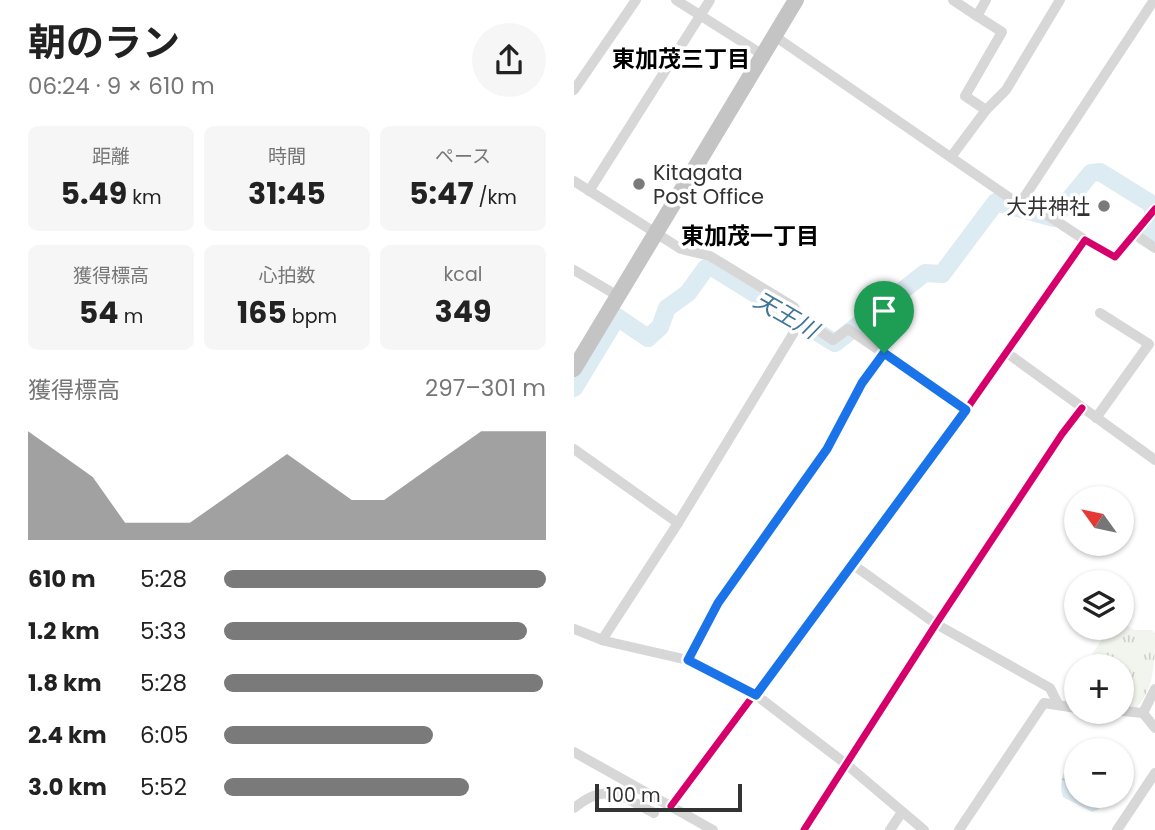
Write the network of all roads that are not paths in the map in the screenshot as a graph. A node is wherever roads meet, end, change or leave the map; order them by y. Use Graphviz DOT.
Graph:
graph roads {
  1 [pos="636,0"];
  2 [pos="676,0"];
  3 [pos="710,0"];
  4 [pos="796,0"];
  5 [pos="953,0"];
  6 [pos="986,0"];
  7 [pos="1060,0"];
  8 [pos="1154,0"];
  9 [pos="700,15"];
  10 [pos="977,16"];
  11 [pos="773,35"];
  12 [pos="763,55"];
  13 [pos="574,90"];
  14 [pos="986,110"];
  15 [pos="950,157"];
  16 [pos="574,181"];
  17 [pos="589,191"];
  18 [pos="1023,199"];
  19 [pos="1155,209"];
  20 [pos="656,233"];
  21 [pos="1135,234"];
  22 [pos="1085,240"];
  23 [pos="1155,248"];
  24 [pos="574,270"];
  25 [pos="618,296"];
  26 [pos="1100,313"];
  27 [pos="802,319"];
  28 [pos="884,353"];
  29 [pos="1007,353"];
  30 [pos="574,369"];
  31 [pos="1083,408"];
  32 [pos="966,410"];
  33 [pos="1096,418"];
  34 [pos="574,449"];
  35 [pos="1155,460"];
  36 [pos="678,523"];
  37 [pos="852,564"];
  38 [pos="936,624"];
  39 [pos="574,629"];
  40 [pos="602,640"];
  41 [pos="688,660"];
  42 [pos="1155,689"];
  43 [pos="756,695"];
  44 [pos="1058,704"];
  45 [pos="1064,705"];
  46 [pos="1134,712"];
  47 [pos="1143,713"];
  48 [pos="1155,728"];
  49 [pos="574,752"];
  50 [pos="846,764"];
  51 [pos="1155,773"];
  52 [pos="671,806"];
  53 [pos="574,808"];
  54 [pos="902,812"];
  55 [pos="654,813"];
  56 [pos="698,827"];
  57 [pos="713,830"];
  58 [pos="804,830"];
  59 [pos="890,830"];
  60 [pos="924,830"];
  61 [pos="959,830"];
  62 [pos="1117,830"];
  1 -- 13 [label="street"];
  2 -- 9 [label="street"];
  3 -- 9 [label="street"];
  4 -- 11 [label="highway"];
  5 -- 10 [label="street"];
  6 -- 10 [label="street"];
  7 -- 14 [label="street"];
  8 -- 18 [label="street"];
  9 -- 12 [label="street"];
  9 -- 17 [label="street"];
  10 -- 14 [label="street"];
  11 -- 12 [label="highway"];
  11 -- 15 [label="street"];
  12 -- 20 [label="highway"];
  14 -- 15 [label="street"];
  15 -- 18 [label="street"];
  16 -- 17 [label="street"];
  17 -- 20 [label="street"];
  18 -- 22 [label="street"];
  19 -- 21 [label="street"];
  20 -- 25 [label="highway"];
  20 -- 27 [label="street"];
  21 -- 22 [label="street"];
  21 -- 23 [label="street"];
  22 -- 29 [label="street"];
  24 -- 25 [label="street"];
  25 -- 30 [label="highway"];
  26 -- 33 [label="street"];
  27 -- 28 [label="street"];
  27 -- 36 [label="street"];
  28 -- 32 [label="street"];
  28 -- 41 [label="street"];
  29 -- 31 [label="street"];
  29 -- 32 [label="street"];
  31 -- 33 [label="street"];
  31 -- 38 [label="street"];
  32 -- 37 [label="street"];
  33 -- 35 [label="street"];
  34 -- 36 [label="street"];
  36 -- 40 [label="street"];
  37 -- 38 [label="street"];
  37 -- 43 [label="street"];
  38 -- 44 [label="street"];
  38 -- 50 [label="street"];
  39 -- 40 [label="street"];
  40 -- 41 [label="street"];
  41 -- 43 [label="street"];
  42 -- 47 [label="street"];
  43 -- 50 [label="street"];
  43 -- 52 [label="street"];
  44 -- 45 [label="street"];
  44 -- 61 [label="street"];
  46 -- 47 [label="street"];
  47 -- 48 [label="street"];
  49 -- 52 [label="street"];
  50 -- 54 [label="street"];
  50 -- 58 [label="street"];
  51 -- 62 [label="street"];
  52 -- 56 [label="street"];
  53 -- 55 [label="street"];
  54 -- 59 [label="street"];
  54 -- 60 [label="street"];
  56 -- 57 [label="street"];
}
